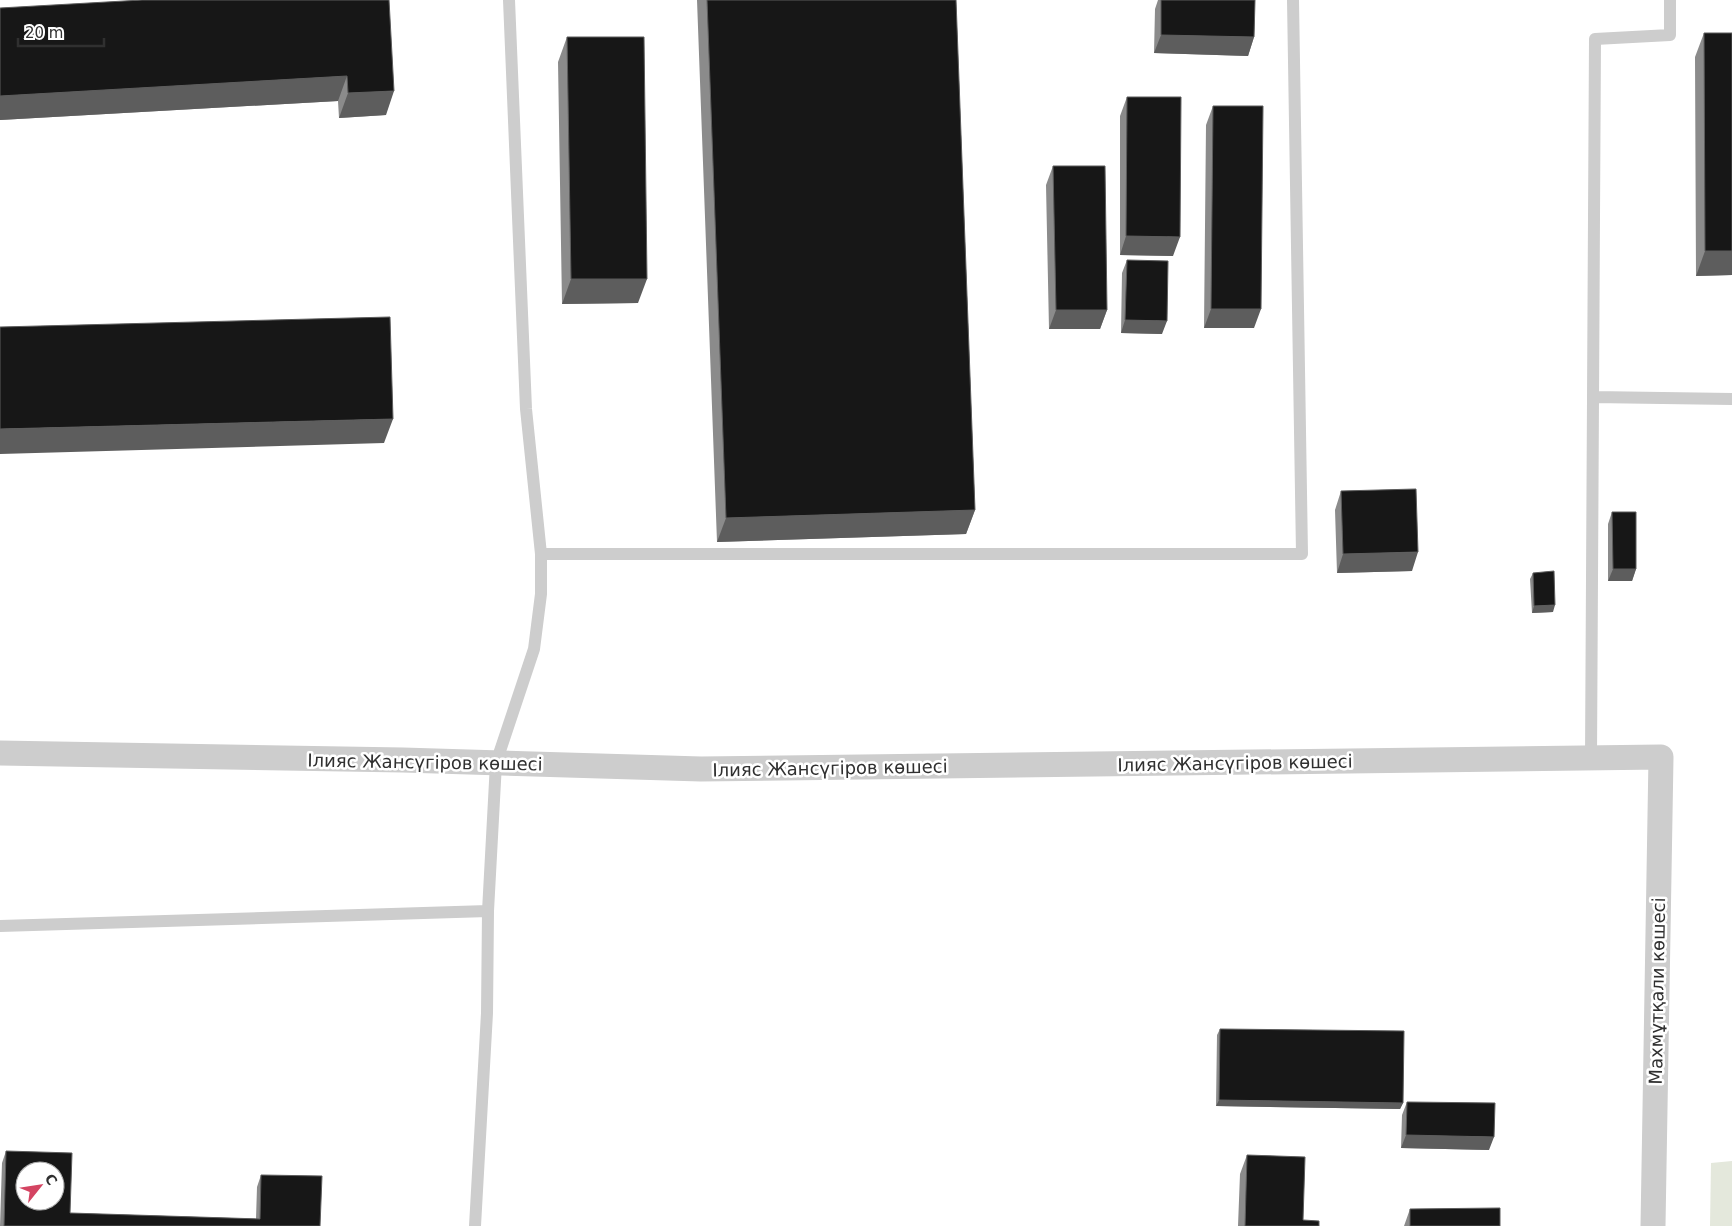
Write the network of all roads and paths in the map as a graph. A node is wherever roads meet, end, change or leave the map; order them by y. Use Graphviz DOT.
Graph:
graph roads {
  1 [pos="509,0"];
  2 [pos="1293,0"];
  3 [pos="1670,0"];
  4 [pos="1593,397"];
  5 [pos="1732,399"];
  6 [pos="541,554"];
  7 [pos="0,753"];
  8 [pos="1661,757"];
  9 [pos="1591,758"];
  10 [pos="496,763"];
  11 [pos="488,911"];
  12 [pos="0,926"];
  13 [pos="475,1226"];
  14 [pos="1653,1226"];
  1 -- 6 [label="lane"];
  2 -- 6 [label="lane"];
  3 -- 4 [label="lane"];
  4 -- 5 [label="lane"];
  4 -- 9 [label="lane"];
  6 -- 10 [label="lane"];
  7 -- 10 [label="street, Ілияс Жансүгіров көшесі"];
  8 -- 9 [label="street, Ілияс Жансүгіров көшесі"];
  8 -- 14 [label="street, Махмұтқали көшесі"];
  9 -- 10 [label="street, Ілияс Жансүгіров көшесі"];
  10 -- 11 [label="lane"];
  11 -- 12 [label="lane"];
  11 -- 13 [label="lane"];
}
